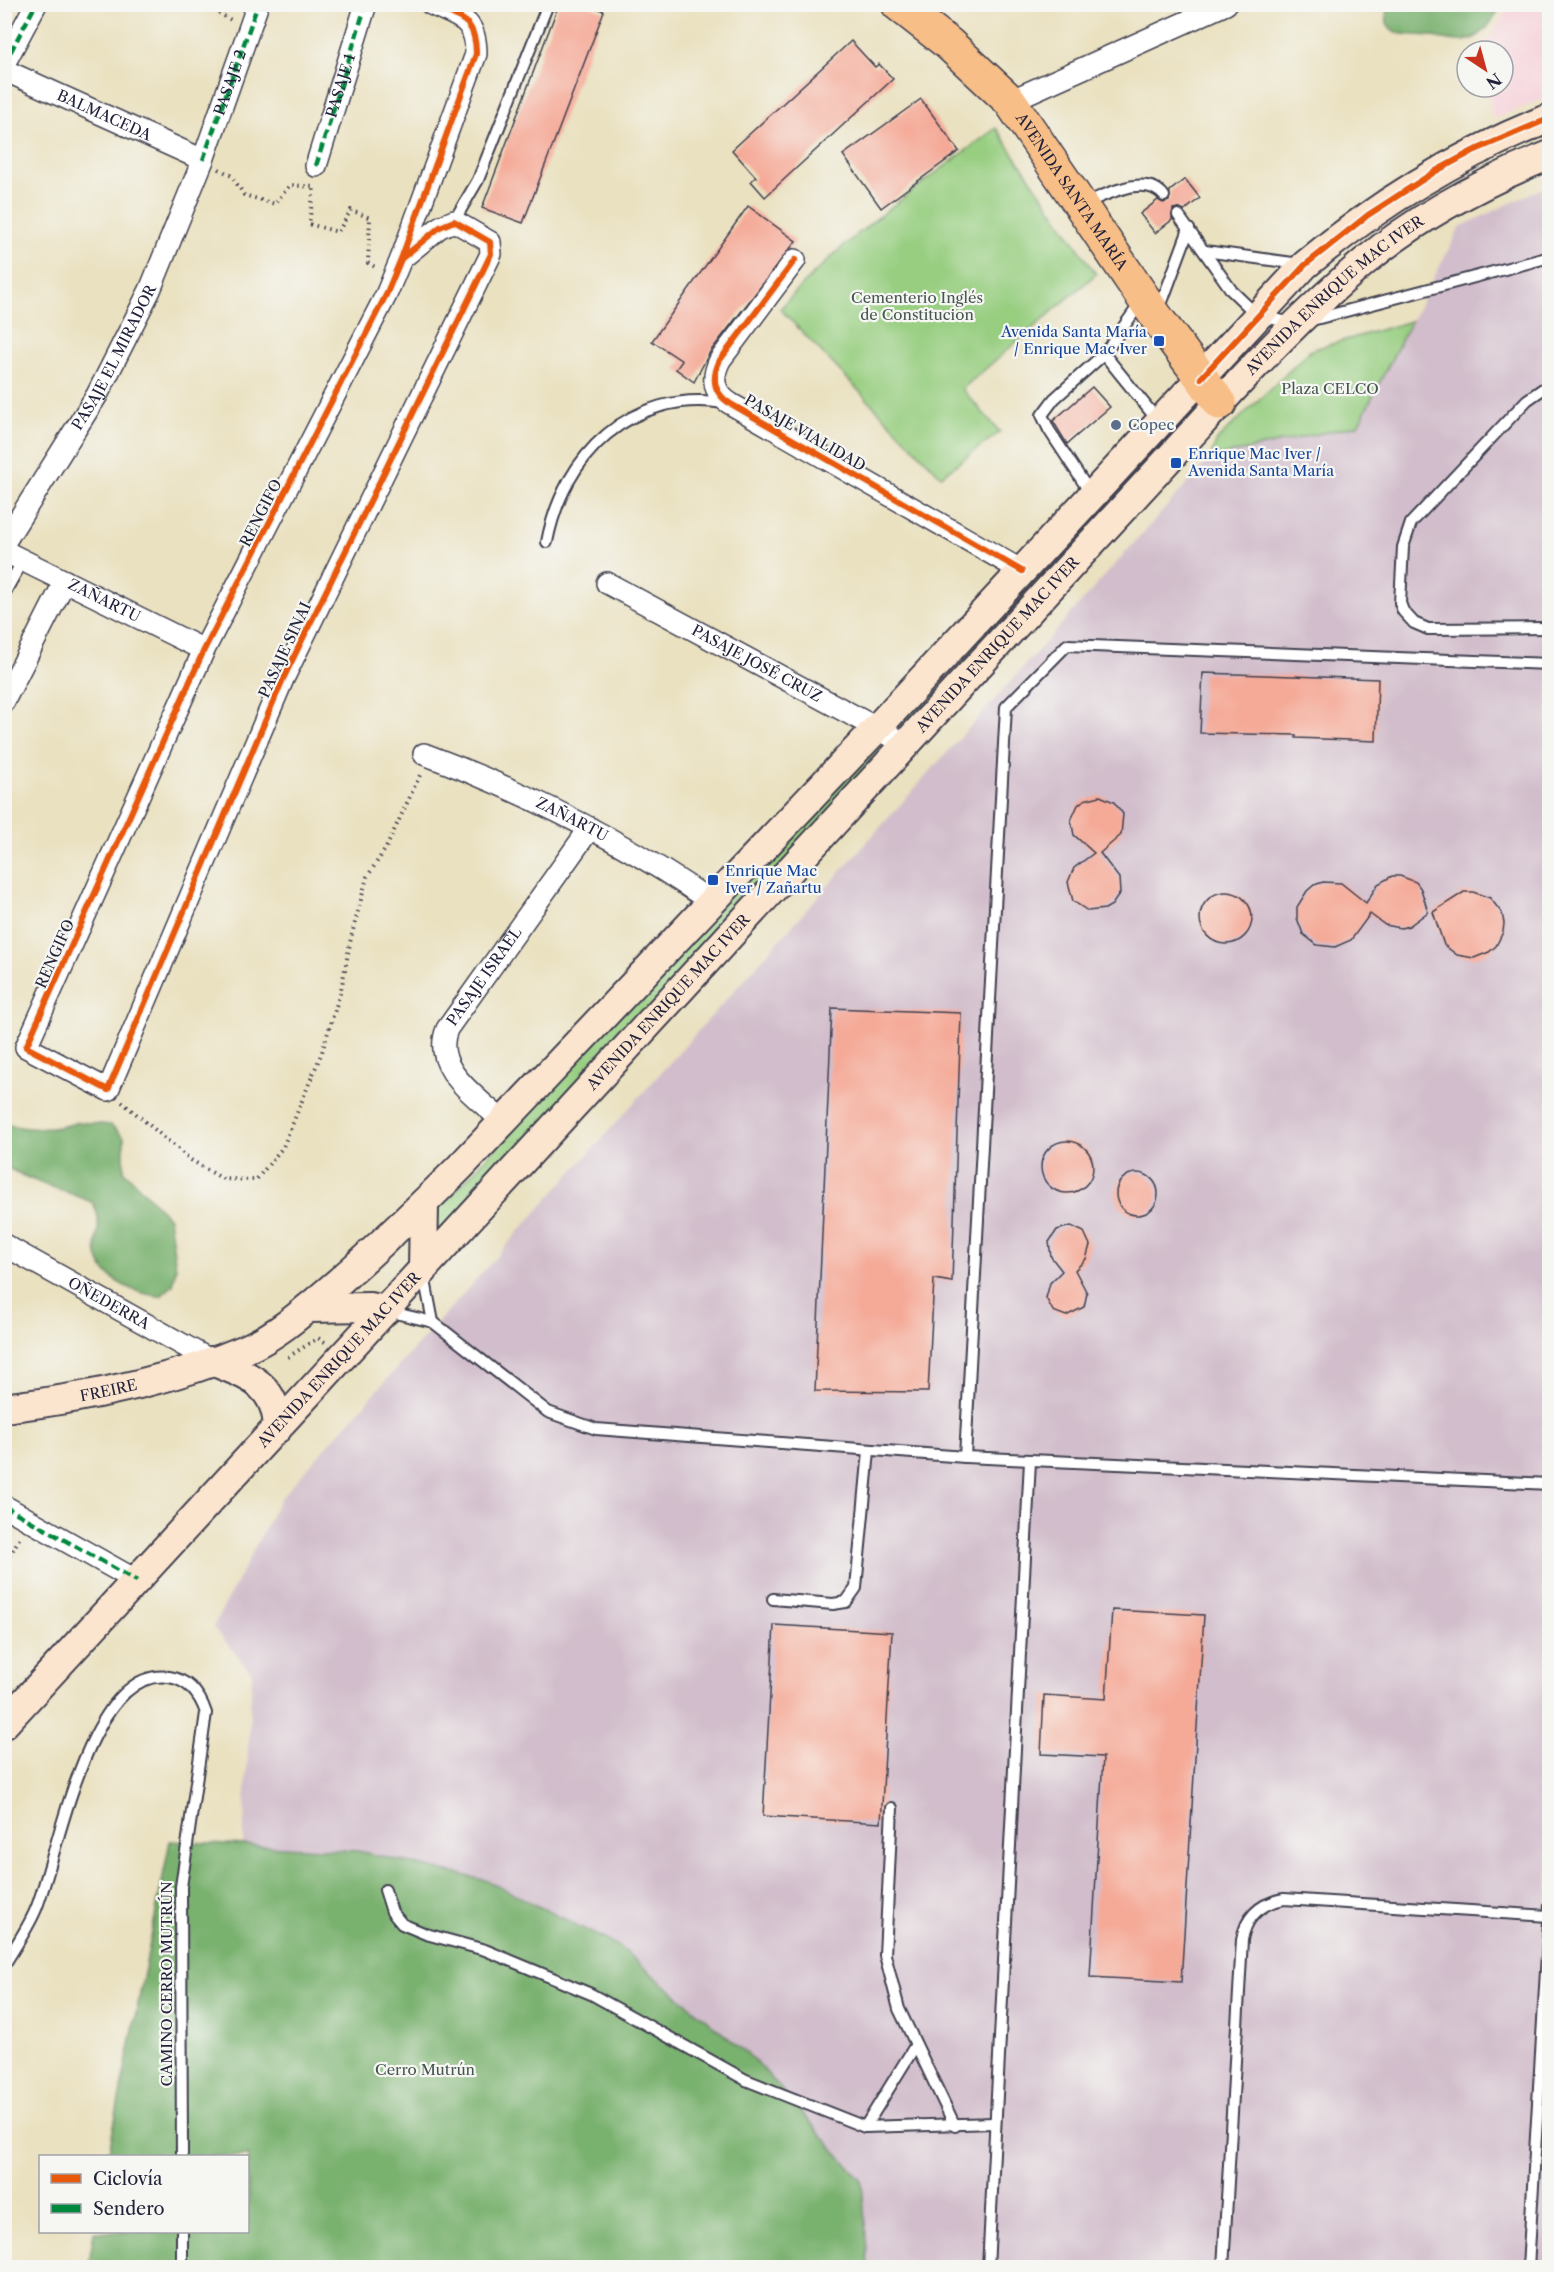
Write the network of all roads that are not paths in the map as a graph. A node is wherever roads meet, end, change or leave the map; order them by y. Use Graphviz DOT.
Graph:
graph roads {
  1 [pos="36,4"];
  2 [pos="258,4"];
  3 [pos="366,4"];
  4 [pos="431,4"];
  5 [pos="548,4"];
  6 [pos="898,4"];
  7 [pos="1226,4"];
  8 [pos="4,64"];
  9 [pos="4,70"];
  10 [pos="1010,101"];
  11 [pos="1550,118"];
  12 [pos="1550,155"];
  13 [pos="203,160"];
  14 [pos="316,166"];
  15 [pos="1164,196"];
  16 [pos="1082,204"];
  17 [pos="1178,215"];
  18 [pos="454,221"];
  19 [pos="1189,229"];
  20 [pos="1205,251"];
  21 [pos="1550,256"];
  22 [pos="795,260"];
  23 [pos="1305,265"];
  24 [pos="398,268"];
  25 [pos="1150,308"];
  26 [pos="1258,316"];
  27 [pos="1298,324"];
  28 [pos="1104,354"];
  29 [pos="1201,378"];
  30 [pos="1550,384"];
  31 [pos="1220,403"];
  32 [pos="731,404"];
  33 [pos="1159,423"];
  34 [pos="1092,496"];
  35 [pos="547,542"];
  36 [pos="4,543"];
  37 [pos="4,551"];
  38 [pos="24,560"];
  39 [pos="1022,571"];
  40 [pos="66,581"];
  41 [pos="607,584"];
  42 [pos="4,594"];
  43 [pos="1550,628"];
  44 [pos="204,650"];
  45 [pos="1550,664"];
  46 [pos="4,701"];
  47 [pos="877,728"];
  48 [pos="906,744"];
  49 [pos="424,754"];
  50 [pos="590,828"];
  51 [pos="710,901"];
  52 [pos="662,951"];
  53 [pos="694,977"];
  54 [pos="26,1047"];
  55 [pos="501,1120"];
  56 [pos="424,1203"];
  57 [pos="4,1245"];
  58 [pos="423,1270"];
  59 [pos="308,1308"];
  60 [pos="386,1310"];
  61 [pos="434,1322"];
  62 [pos="212,1360"];
  63 [pos="4,1408"];
  64 [pos="278,1428"];
  65 [pos="869,1451"];
  66 [pos="965,1457"];
  67 [pos="1030,1461"];
  68 [pos="1550,1484"];
  69 [pos="4,1506"];
  70 [pos="137,1581"];
  71 [pos="773,1599"];
  72 [pos="4,1724"];
  73 [pos="891,1808"];
  74 [pos="385,1890"];
  75 [pos="1550,1905"];
  76 [pos="1549,1916"];
  77 [pos="1549,1939"];
  78 [pos="4,1965"];
  79 [pos="915,2046"];
  80 [pos="994,2122"];
  81 [pos="955,2126"];
  82 [pos="865,2127"];
  83 [pos="182,2155"];
  84 [pos="182,2233"];
  85 [pos="182,2268"];
  86 [pos="988,2268"];
  87 [pos="1223,2268"];
  88 [pos="1528,2268"];
  1 -- 8 [label="street"];
  2 -- 13 [label="street, PASAJE 2"];
  3 -- 14 [label="street, PASAJE 1"];
  4 -- 24 [label="street, RENGIFO"];
  5 -- 18 [label="lane"];
  6 -- 10 [label="main road, AVENIDA SANTA MARÍA"];
  7 -- 10 [label="street"];
  9 -- 13 [label="street, BALMACEDA"];
  10 -- 16 [label="main road, AVENIDA SANTA MARÍA"];
  11 -- 23 [label="main road, AVENIDA ENRIQUE MAC IVER"];
  12 -- 27 [label="main road, AVENIDA ENRIQUE MAC IVER"];
  13 -- 36 [label="street, PASAJE EL MIRADOR"];
  15 -- 16 [label="lane"];
  16 -- 25 [label="main road, AVENIDA SANTA MARÍA"];
  17 -- 19 [label="lane"];
  18 -- 24 [label="street"];
  18 -- 54 [label="street, PASAJE SINAI"];
  19 -- 20 [label="lane"];
  19 -- 25 [label="lane"];
  20 -- 23 [label="lane"];
  20 -- 26 [label="lane"];
  21 -- 27 [label="lane"];
  22 -- 32 [label="street, PASAJE VIALIDAD"];
  23 -- 26 [label="main road, AVENIDA ENRIQUE MAC IVER"];
  24 -- 44 [label="street, RENGIFO"];
  25 -- 28 [label="lane"];
  25 -- 29 [label="main road, AVENIDA SANTA MARÍA"];
  26 -- 27 [label="lane"];
  26 -- 29 [label="main road, AVENIDA ENRIQUE MAC IVER"];
  27 -- 31 [label="main road, AVENIDA ENRIQUE MAC IVER"];
  28 -- 33 [label="lane"];
  28 -- 34 [label="lane"];
  29 -- 31 [label="main road, AVENIDA SANTA MARÍA"];
  29 -- 33 [label="main road, AVENIDA ENRIQUE MAC IVER"];
  30 -- 43 [label="lane"];
  31 -- 48 [label="main road, AVENIDA ENRIQUE MAC IVER"];
  32 -- 35 [label="lane"];
  32 -- 39 [label="street, PASAJE VIALIDAD"];
  33 -- 34 [label="main road, AVENIDA ENRIQUE MAC IVER"];
  34 -- 39 [label="main road, AVENIDA ENRIQUE MAC IVER"];
  37 -- 38 [label="street, ZAÑARTU"];
  38 -- 40 [label="street, ZAÑARTU"];
  38 -- 42 [label="lane"];
  39 -- 47 [label="main road, AVENIDA ENRIQUE MAC IVER"];
  40 -- 44 [label="street, ZAÑARTU"];
  40 -- 46 [label="street"];
  41 -- 47 [label="street, PASAJE JOSÉ CRUZ"];
  44 -- 54 [label="street, RENGIFO"];
  45 -- 66 [label="lane"];
  47 -- 48 [label="street, PASAJE JOSÉ CRUZ"];
  47 -- 51 [label="main road, AVENIDA ENRIQUE MAC IVER"];
  48 -- 53 [label="main road, AVENIDA ENRIQUE MAC IVER"];
  49 -- 50 [label="street, ZAÑARTU"];
  50 -- 51 [label="street, ZAÑARTU"];
  50 -- 55 [label="street, PASAJE ISRAEL"];
  51 -- 52 [label="main road, AVENIDA ENRIQUE MAC IVER"];
  52 -- 53 [label="main road"];
  52 -- 55 [label="main road, AVENIDA ENRIQUE MAC IVER"];
  53 -- 58 [label="main road, AVENIDA ENRIQUE MAC IVER"];
  55 -- 56 [label="main road, AVENIDA ENRIQUE MAC IVER"];
  56 -- 58 [label="main road"];
  56 -- 59 [label="main road, AVENIDA ENRIQUE MAC IVER"];
  57 -- 62 [label="street, OÑEDERRA"];
  58 -- 60 [label="main road, AVENIDA ENRIQUE MAC IVER"];
  58 -- 61 [label="lane"];
  59 -- 60 [label="main road"];
  59 -- 62 [label="main road, AVENIDA ENRIQUE MAC IVER"];
  60 -- 61 [label="lane"];
  60 -- 64 [label="main road, AVENIDA ENRIQUE MAC IVER"];
  61 -- 65 [label="lane"];
  62 -- 63 [label="main road, FREIRE"];
  62 -- 64 [label="main road"];
  64 -- 70 [label="main road, AVENIDA ENRIQUE MAC IVER"];
  65 -- 66 [label="lane"];
  65 -- 71 [label="lane"];
  66 -- 67 [label="lane"];
  67 -- 68 [label="lane"];
  67 -- 80 [label="lane"];
  69 -- 70 [label="street"];
  70 -- 72 [label="main road, AVENIDA ENRIQUE MAC IVER"];
  73 -- 79 [label="lane"];
  74 -- 82 [label="lane"];
  75 -- 76 [label="lane"];
  76 -- 77 [label="lane"];
  76 -- 87 [label="lane"];
  77 -- 88 [label="lane"];
  78 -- 83 [label="lane, CAMINO CERRO MUTRÚN"];
  79 -- 81 [label="lane"];
  79 -- 82 [label="lane"];
  80 -- 81 [label="lane"];
  80 -- 86 [label="lane"];
  81 -- 82 [label="lane"];
  84 -- 85 [label="lane"];
}
